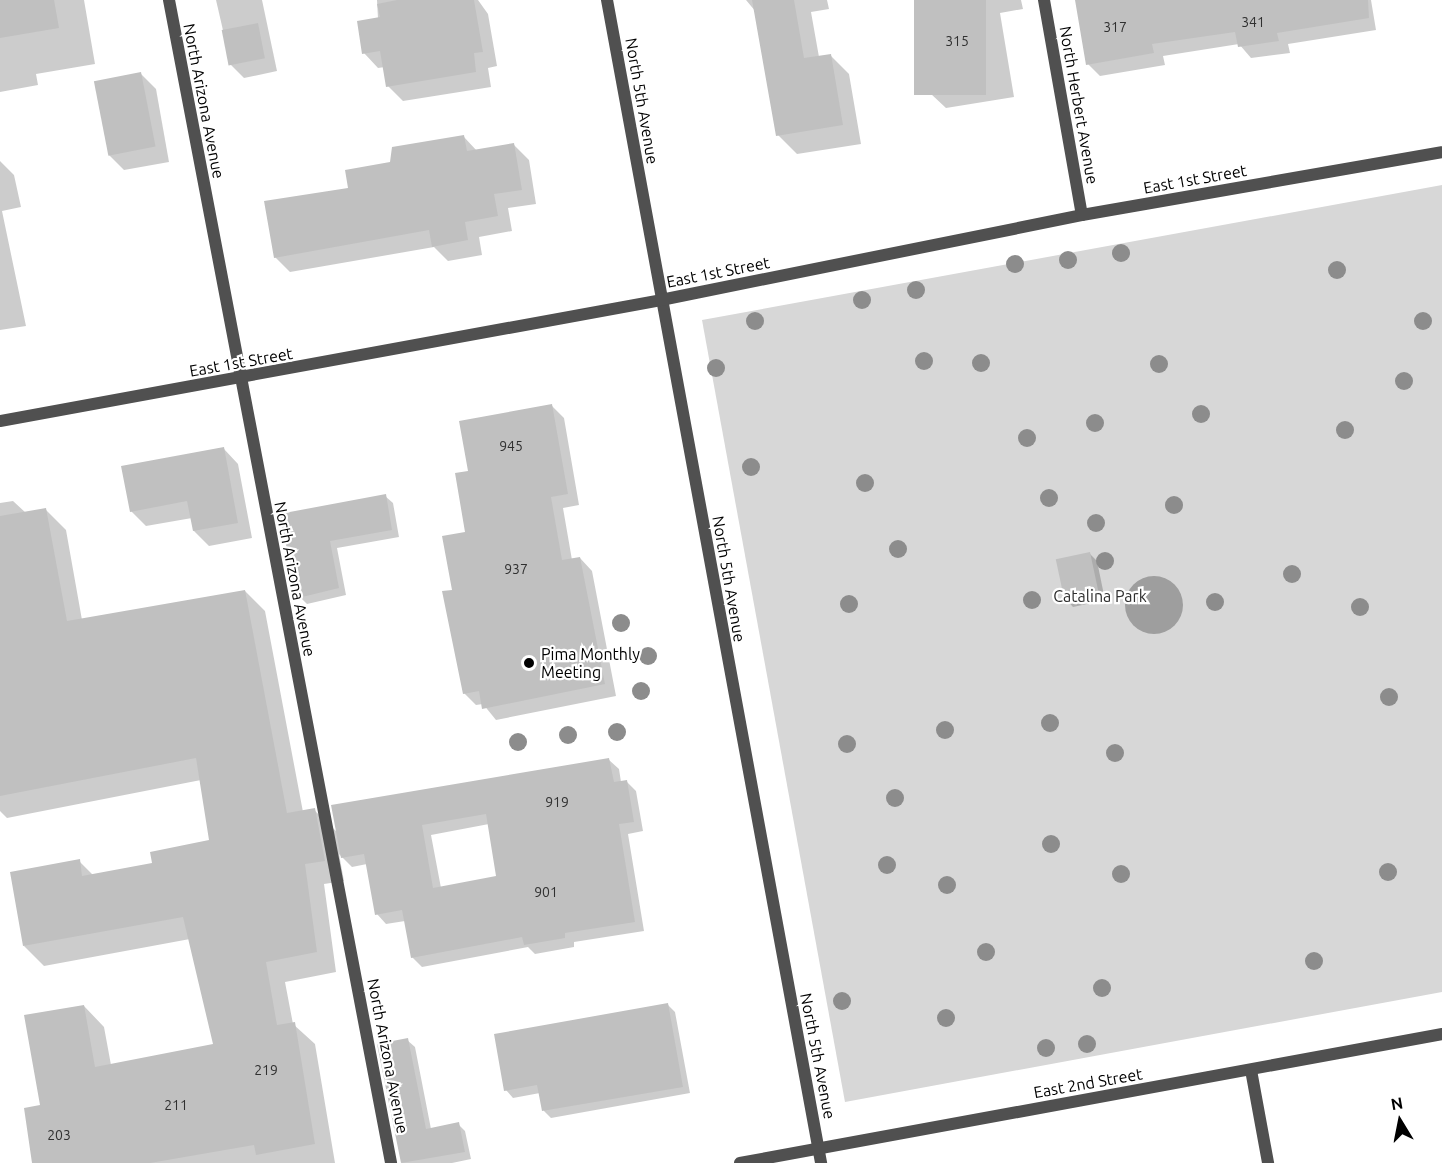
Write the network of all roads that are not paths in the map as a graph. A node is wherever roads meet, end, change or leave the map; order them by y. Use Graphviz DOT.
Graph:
graph roads {
  1 [pos="169,0"];
  2 [pos="607,0"];
  3 [pos="1044,0"];
  4 [pos="1442,152"];
  5 [pos="1082,215"];
  6 [pos="662,300"];
  7 [pos="240,379"];
  8 [pos="0,421"];
  9 [pos="1442,1034"];
  10 [pos="1251,1070"];
  11 [pos="819,1149"];
  12 [pos="391,1163"];
  13 [pos="740,1163"];
  14 [pos="821,1163"];
  15 [pos="1268,1163"];
  1 -- 7 [label="street, North Arizona Avenue"];
  2 -- 6 [label="street, North 5th Avenue"];
  3 -- 5 [label="street, North Herbert Avenue"];
  4 -- 5 [label="street, East 1st Street"];
  5 -- 6 [label="street, East 1st Street"];
  6 -- 7 [label="street, East 1st Street"];
  6 -- 11 [label="street, North 5th Avenue"];
  7 -- 8 [label="street, East 1st Street"];
  7 -- 12 [label="street, North Arizona Avenue"];
  9 -- 10 [label="street, East 2nd Street"];
  10 -- 11 [label="street, East 2nd Street"];
  10 -- 15 [label="street"];
  11 -- 13 [label="street, East 2nd Street"];
  11 -- 14 [label="street, North 5th Avenue"];
}
